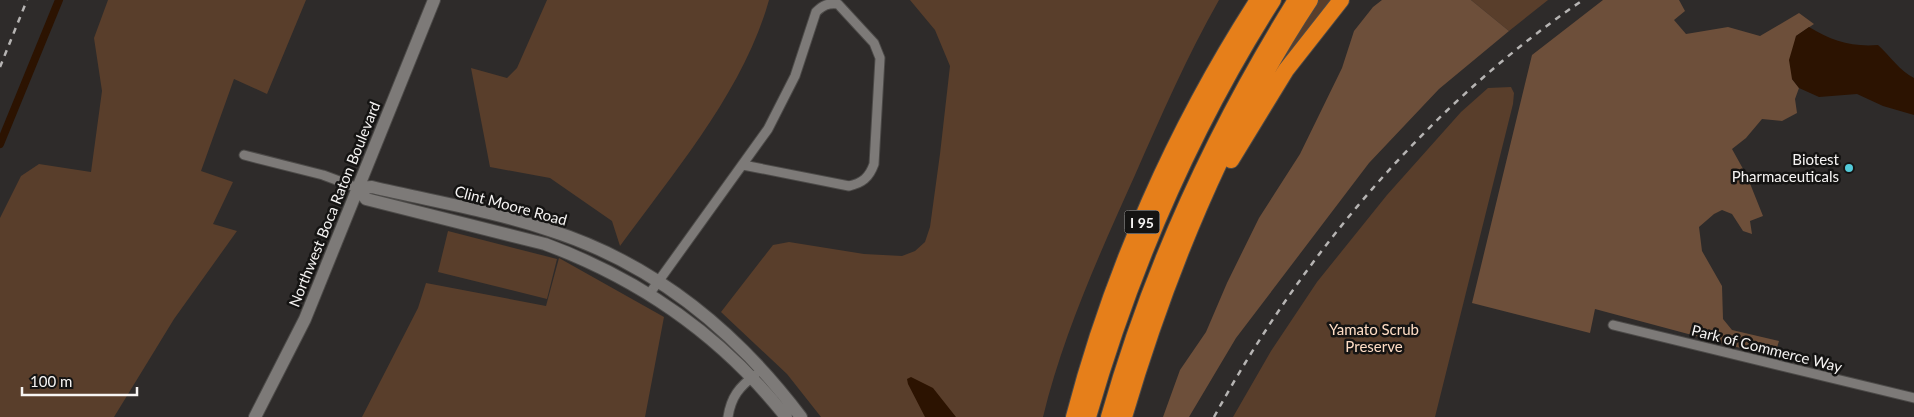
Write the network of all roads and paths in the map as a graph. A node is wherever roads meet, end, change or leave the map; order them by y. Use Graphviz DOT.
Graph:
graph roads {
  1 [pos="434,0"];
  2 [pos="1251,0"];
  3 [pos="1258,0"];
  4 [pos="1272,0"];
  5 [pos="1296,0"];
  6 [pos="1310,0"];
  7 [pos="1341,0"];
  8 [pos="1234,37"];
  9 [pos="244,155"];
  10 [pos="743,165"];
  11 [pos="358,188"];
  12 [pos="463,208"];
  13 [pos="1200,208"];
  14 [pos="460,222"];
  15 [pos="658,281"];
  16 [pos="650,293"];
  17 [pos="1613,326"];
  18 [pos="762,369"];
  19 [pos="752,377"];
  20 [pos="1914,398"];
  21 [pos="255,417"];
  22 [pos="728,417"];
  23 [pos="786,417"];
  24 [pos="801,417"];
  25 [pos="1074,417"];
  26 [pos="1088,417"];
  27 [pos="1109,417"];
  28 [pos="1124,417"];
  1 -- 11 [label="street, Northwest Boca Raton Boulevard"];
  2 -- 8 [label="highway"];
  3 -- 8 [label="highway, I 95"];
  4 -- 26 [label="highway"];
  5 -- 27 [label="highway"];
  6 -- 13 [label="highway"];
  7 -- 13 [label="highway"];
  8 -- 25 [label="highway, I 95"];
  9 -- 11 [label="street, Clint Moore Road"];
  10 -- 10 [label="street"];
  10 -- 15 [label="street"];
  11 -- 12 [label="street, Clint Moore Road"];
  11 -- 14 [label="street, Clint Moore Road"];
  11 -- 21 [label="street, Northwest Boca Raton Boulevard"];
  12 -- 14 [label="street"];
  12 -- 15 [label="street, Clint Moore Road"];
  13 -- 28 [label="highway"];
  14 -- 16 [label="street, Clint Moore Road"];
  15 -- 16 [label="street"];
  15 -- 18 [label="street, Clint Moore Road"];
  16 -- 19 [label="street, Clint Moore Road"];
  17 -- 20 [label="street, Park of Commerce Way"];
  18 -- 19 [label="street"];
  18 -- 24 [label="street, Clint Moore Road"];
  19 -- 22 [label="street"];
  19 -- 23 [label="street, Clint Moore Road"];
}
